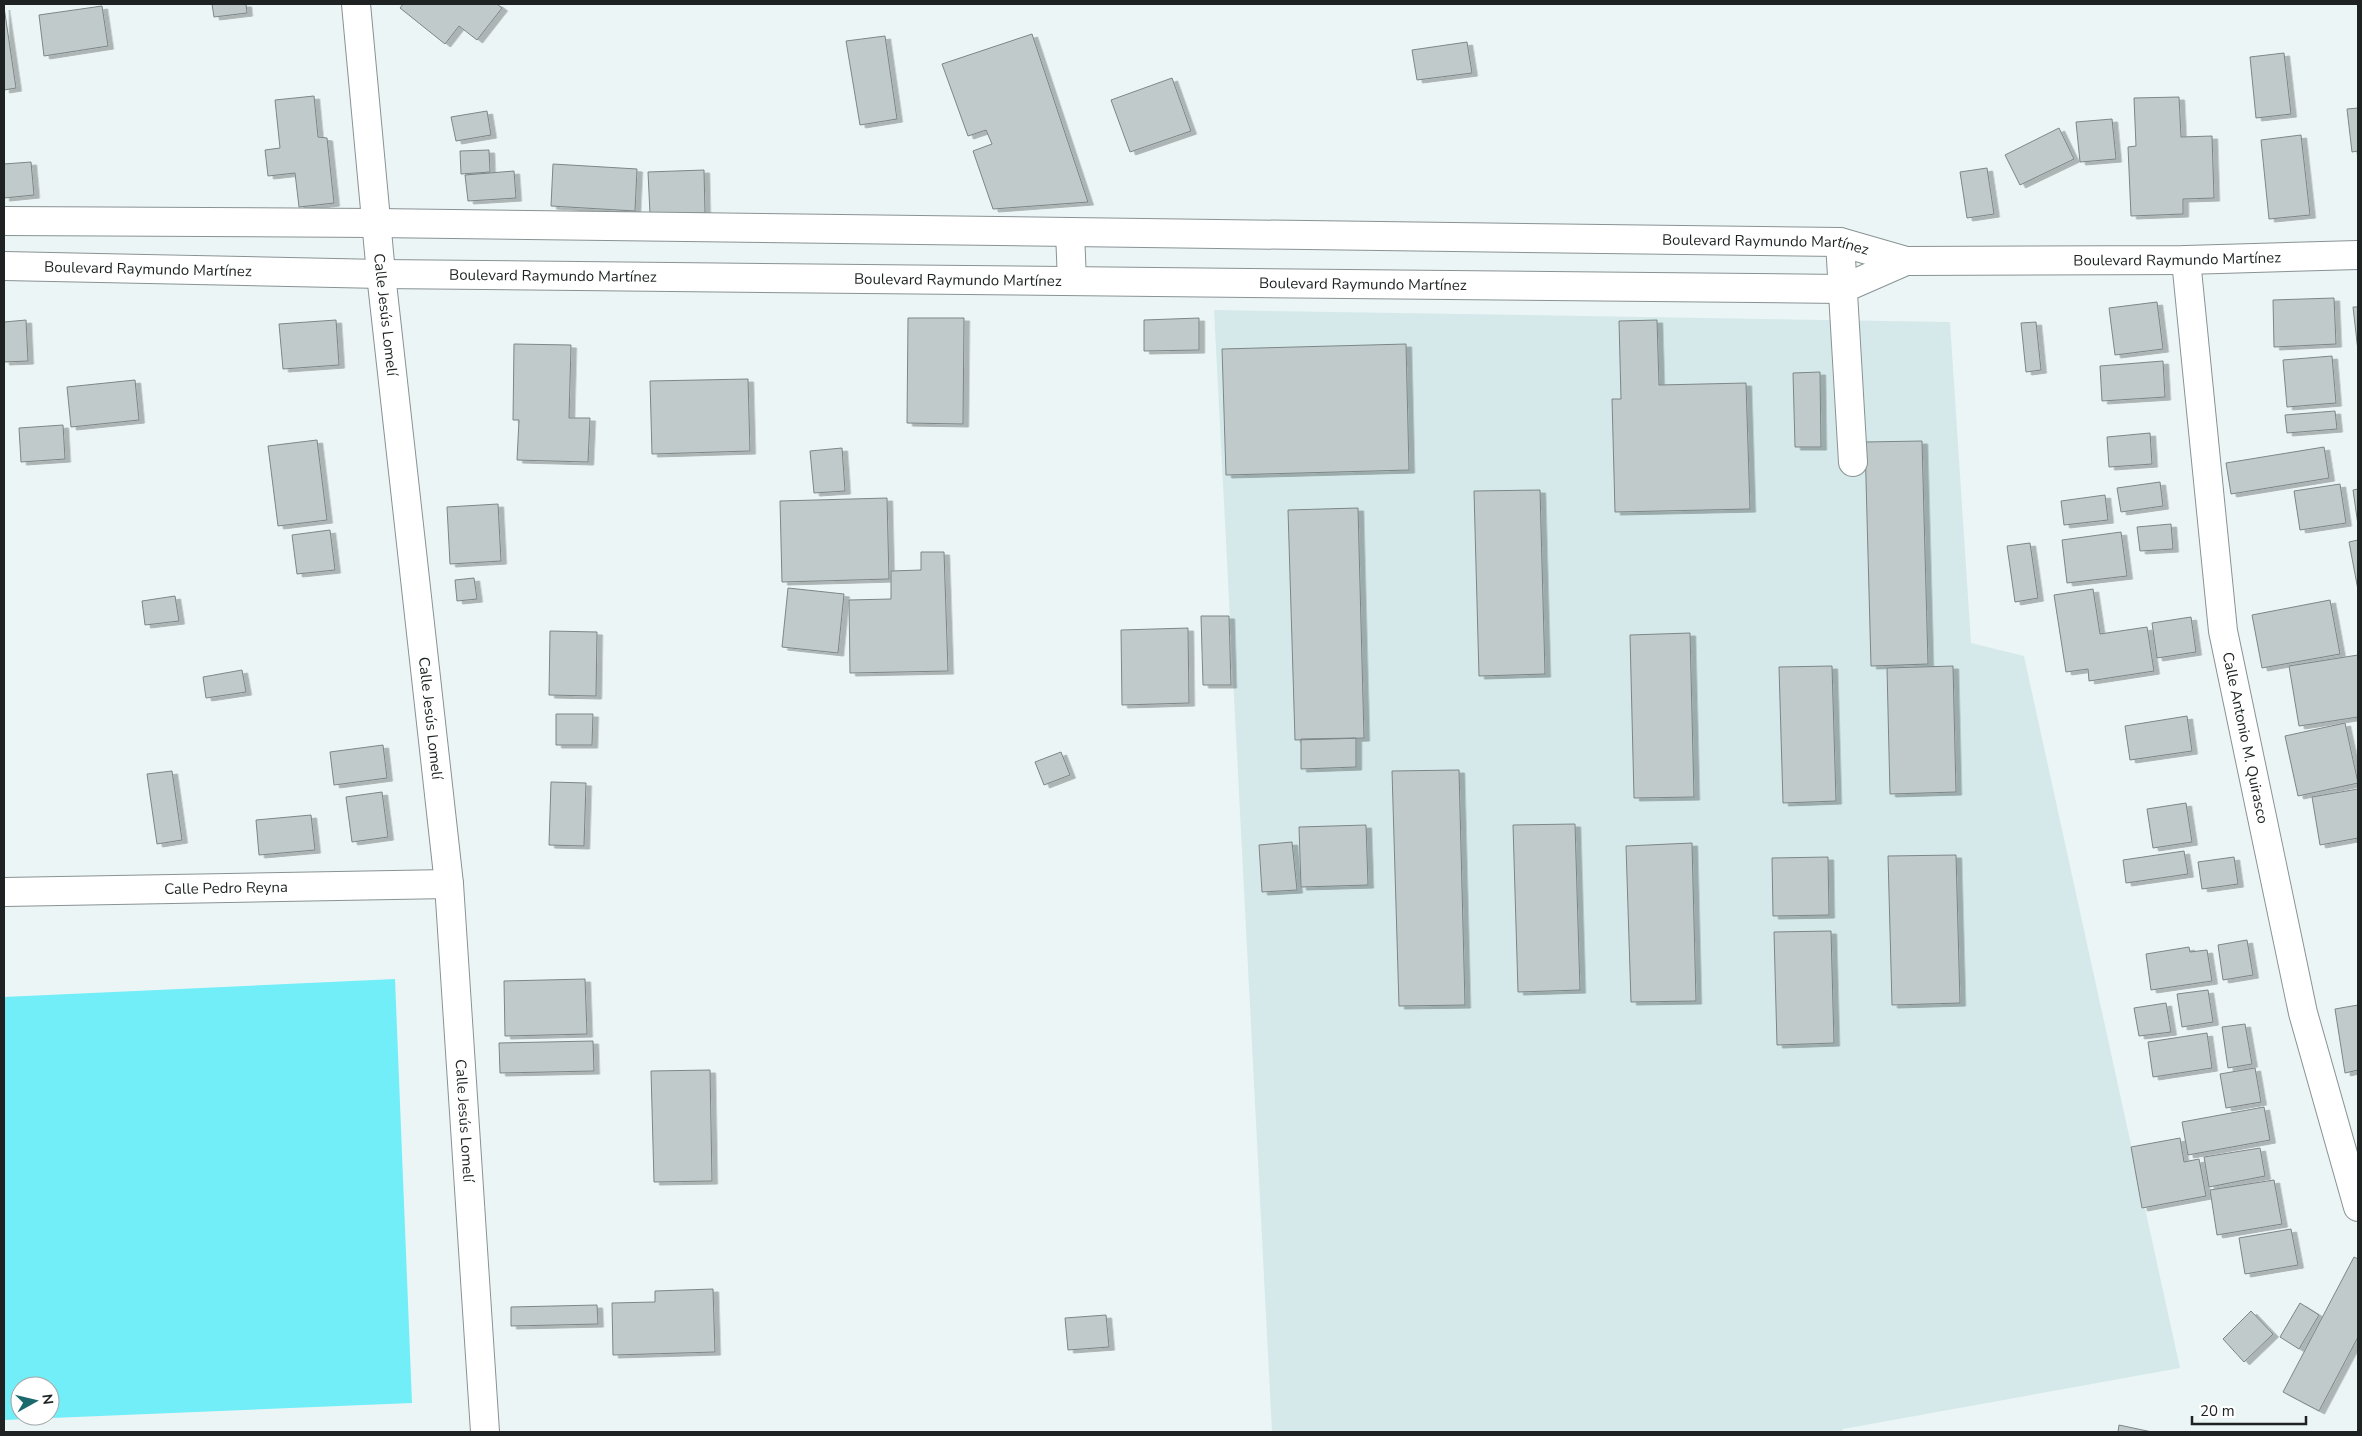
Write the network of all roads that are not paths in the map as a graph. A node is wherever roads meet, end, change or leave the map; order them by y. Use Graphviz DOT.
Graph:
graph roads {
  1 [pos="356,4"];
  2 [pos="4,222"];
  3 [pos="376,223"];
  4 [pos="1070,232"];
  5 [pos="1840,242"];
  6 [pos="2358,255"];
  7 [pos="2186,260"];
  8 [pos="1906,261"];
  9 [pos="4,266"];
  10 [pos="381,274"];
  11 [pos="1072,282"];
  12 [pos="1842,289"];
  13 [pos="1853,462"];
  14 [pos="449,884"];
  15 [pos="4,892"];
  16 [pos="2358,1207"];
  17 [pos="485,1432"];
  1 -- 3 [label="street, Calle Jesús Lomelí"];
  2 -- 3 [label="street, Boulevard Raymundo Martínez"];
  3 -- 4 [label="street, Boulevard Raymundo Martínez"];
  3 -- 10 [label="street, Calle Jesús Lomelí"];
  4 -- 5 [label="street, Boulevard Raymundo Martínez"];
  4 -- 11 [label="street"];
  5 -- 8 [label="street, Boulevard Raymundo Martínez"];
  5 -- 12 [label="street"];
  6 -- 7 [label="street, Boulevard Raymundo Martínez"];
  7 -- 8 [label="street, Boulevard Raymundo Martínez"];
  7 -- 16 [label="street, Calle Antonio M. Quirasco"];
  8 -- 12 [label="street, Boulevard Raymundo Martínez"];
  9 -- 10 [label="street, Boulevard Raymundo Martínez"];
  10 -- 11 [label="street, Boulevard Raymundo Martínez"];
  10 -- 14 [label="street, Calle Jesús Lomelí"];
  11 -- 12 [label="street, Boulevard Raymundo Martínez"];
  12 -- 13 [label="street"];
  14 -- 15 [label="street, Calle Pedro Reyna"];
  14 -- 17 [label="street, Calle Jesús Lomelí"];
}
